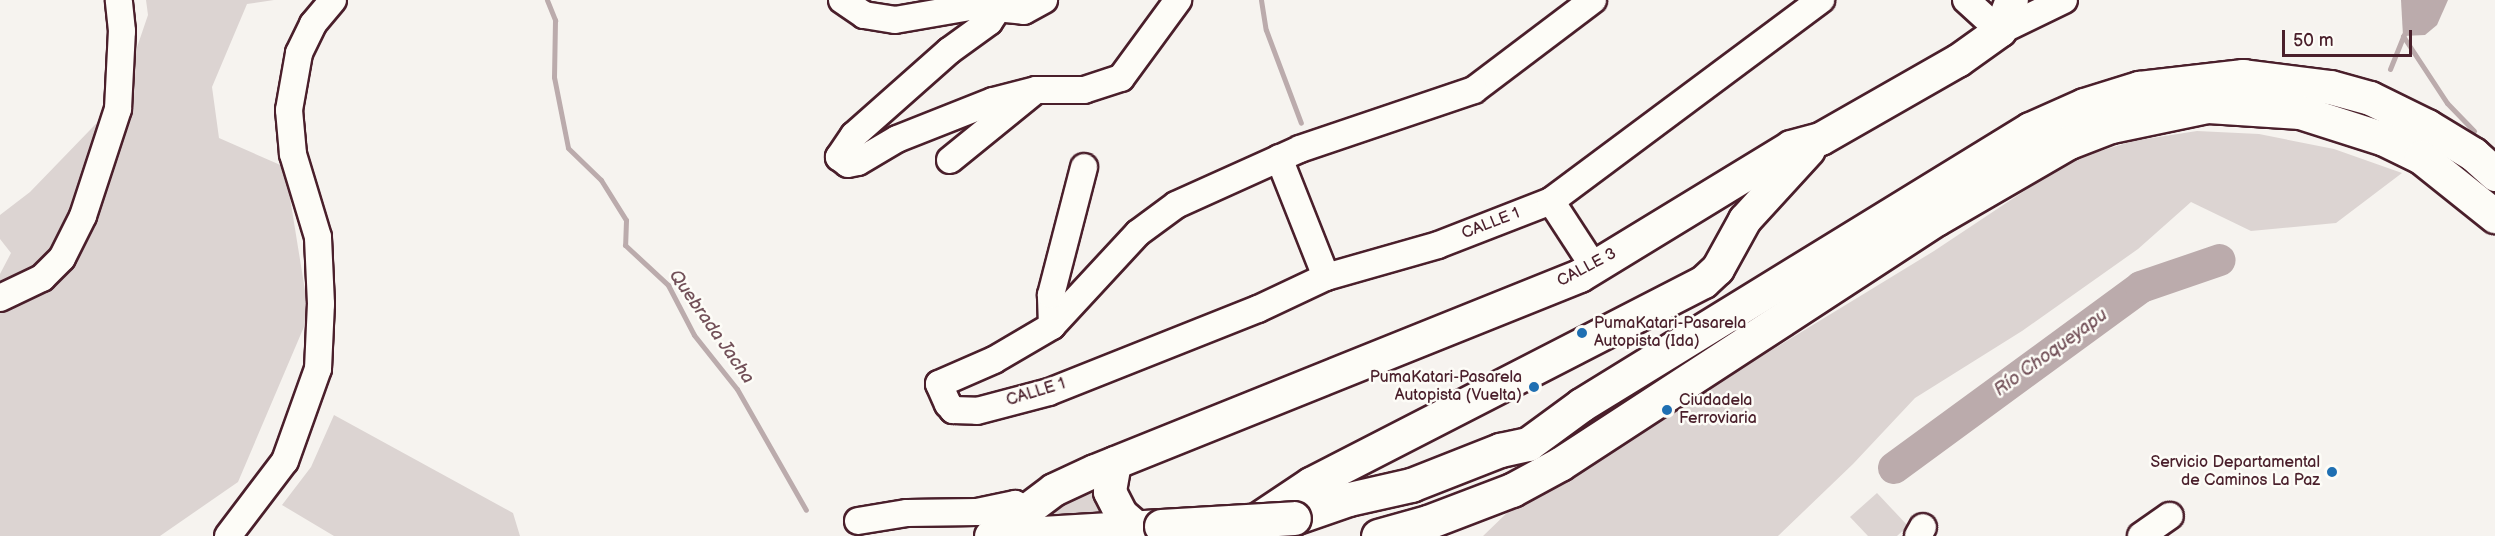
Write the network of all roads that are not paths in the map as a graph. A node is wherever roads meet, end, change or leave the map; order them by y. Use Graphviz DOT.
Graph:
graph roads {
  1 [pos="119,0"];
  2 [pos="333,0"];
  3 [pos="842,0"];
  4 [pos="1044,0"];
  5 [pos="1178,0"];
  6 [pos="1821,0"];
  7 [pos="1966,0"];
  8 [pos="2012,0"];
  9 [pos="2018,0"];
  10 [pos="2064,0"];
  11 [pos="1588,2"];
  12 [pos="997,9"];
  13 [pos="2042,12"];
  14 [pos="2000,31"];
  15 [pos="1036,90"];
  16 [pos="1821,139"];
  17 [pos="1279,158"];
  18 [pos="950,160"];
  19 [pos="1084,167"];
  20 [pos="2495,174"];
  21 [pos="1551,201"];
  22 [pos="2495,216"];
  23 [pos="1594,267"];
  24 [pos="1326,277"];
  25 [pos="0,298"];
  26 [pos="1052,326"];
  27 [pos="1115,463"];
  28 [pos="1027,511"];
  29 [pos="2170,516"];
  30 [pos="858,521"];
  31 [pos="1148,527"];
  32 [pos="228,536"];
  33 [pos="992,536"];
  34 [pos="1233,536"];
  35 [pos="1378,536"];
  36 [pos="2141,536"];
  1 -- 25 [label="street"];
  2 -- 32 [label="street"];
  3 -- 12 [label="street"];
  4 -- 12 [label="street"];
  5 -- 15 [label="street"];
  6 -- 21 [label="street, CALLE 1"];
  7 -- 14 [label="street"];
  8 -- 14 [label="main road"];
  9 -- 13 [label="street"];
  10 -- 13 [label="street"];
  11 -- 17 [label="street, CALLE 1"];
  12 -- 15 [label="street"];
  13 -- 14 [label="street"];
  14 -- 16 [label="main road, CALLE 3"];
  15 -- 18 [label="street"];
  16 -- 23 [label="main road, CALLE 3"];
  16 -- 34 [label="main road"];
  17 -- 24 [label="street"];
  17 -- 26 [label="street, CALLE 1"];
  19 -- 26 [label="street"];
  20 -- 31 [label="highway, bridge"];
  21 -- 23 [label="street"];
  21 -- 24 [label="street, CALLE 1"];
  22 -- 35 [label="highway"];
  23 -- 27 [label="main road, CALLE 3"];
  24 -- 26 [label="street, CALLE 1"];
  27 -- 28 [label="main road, CALLE 3"];
  27 -- 31 [label="main road"];
  28 -- 30 [label="street"];
  28 -- 33 [label="main road, CALLE 3"];
  29 -- 36 [label="street"];
  31 -- 33 [label="highway"];
}
